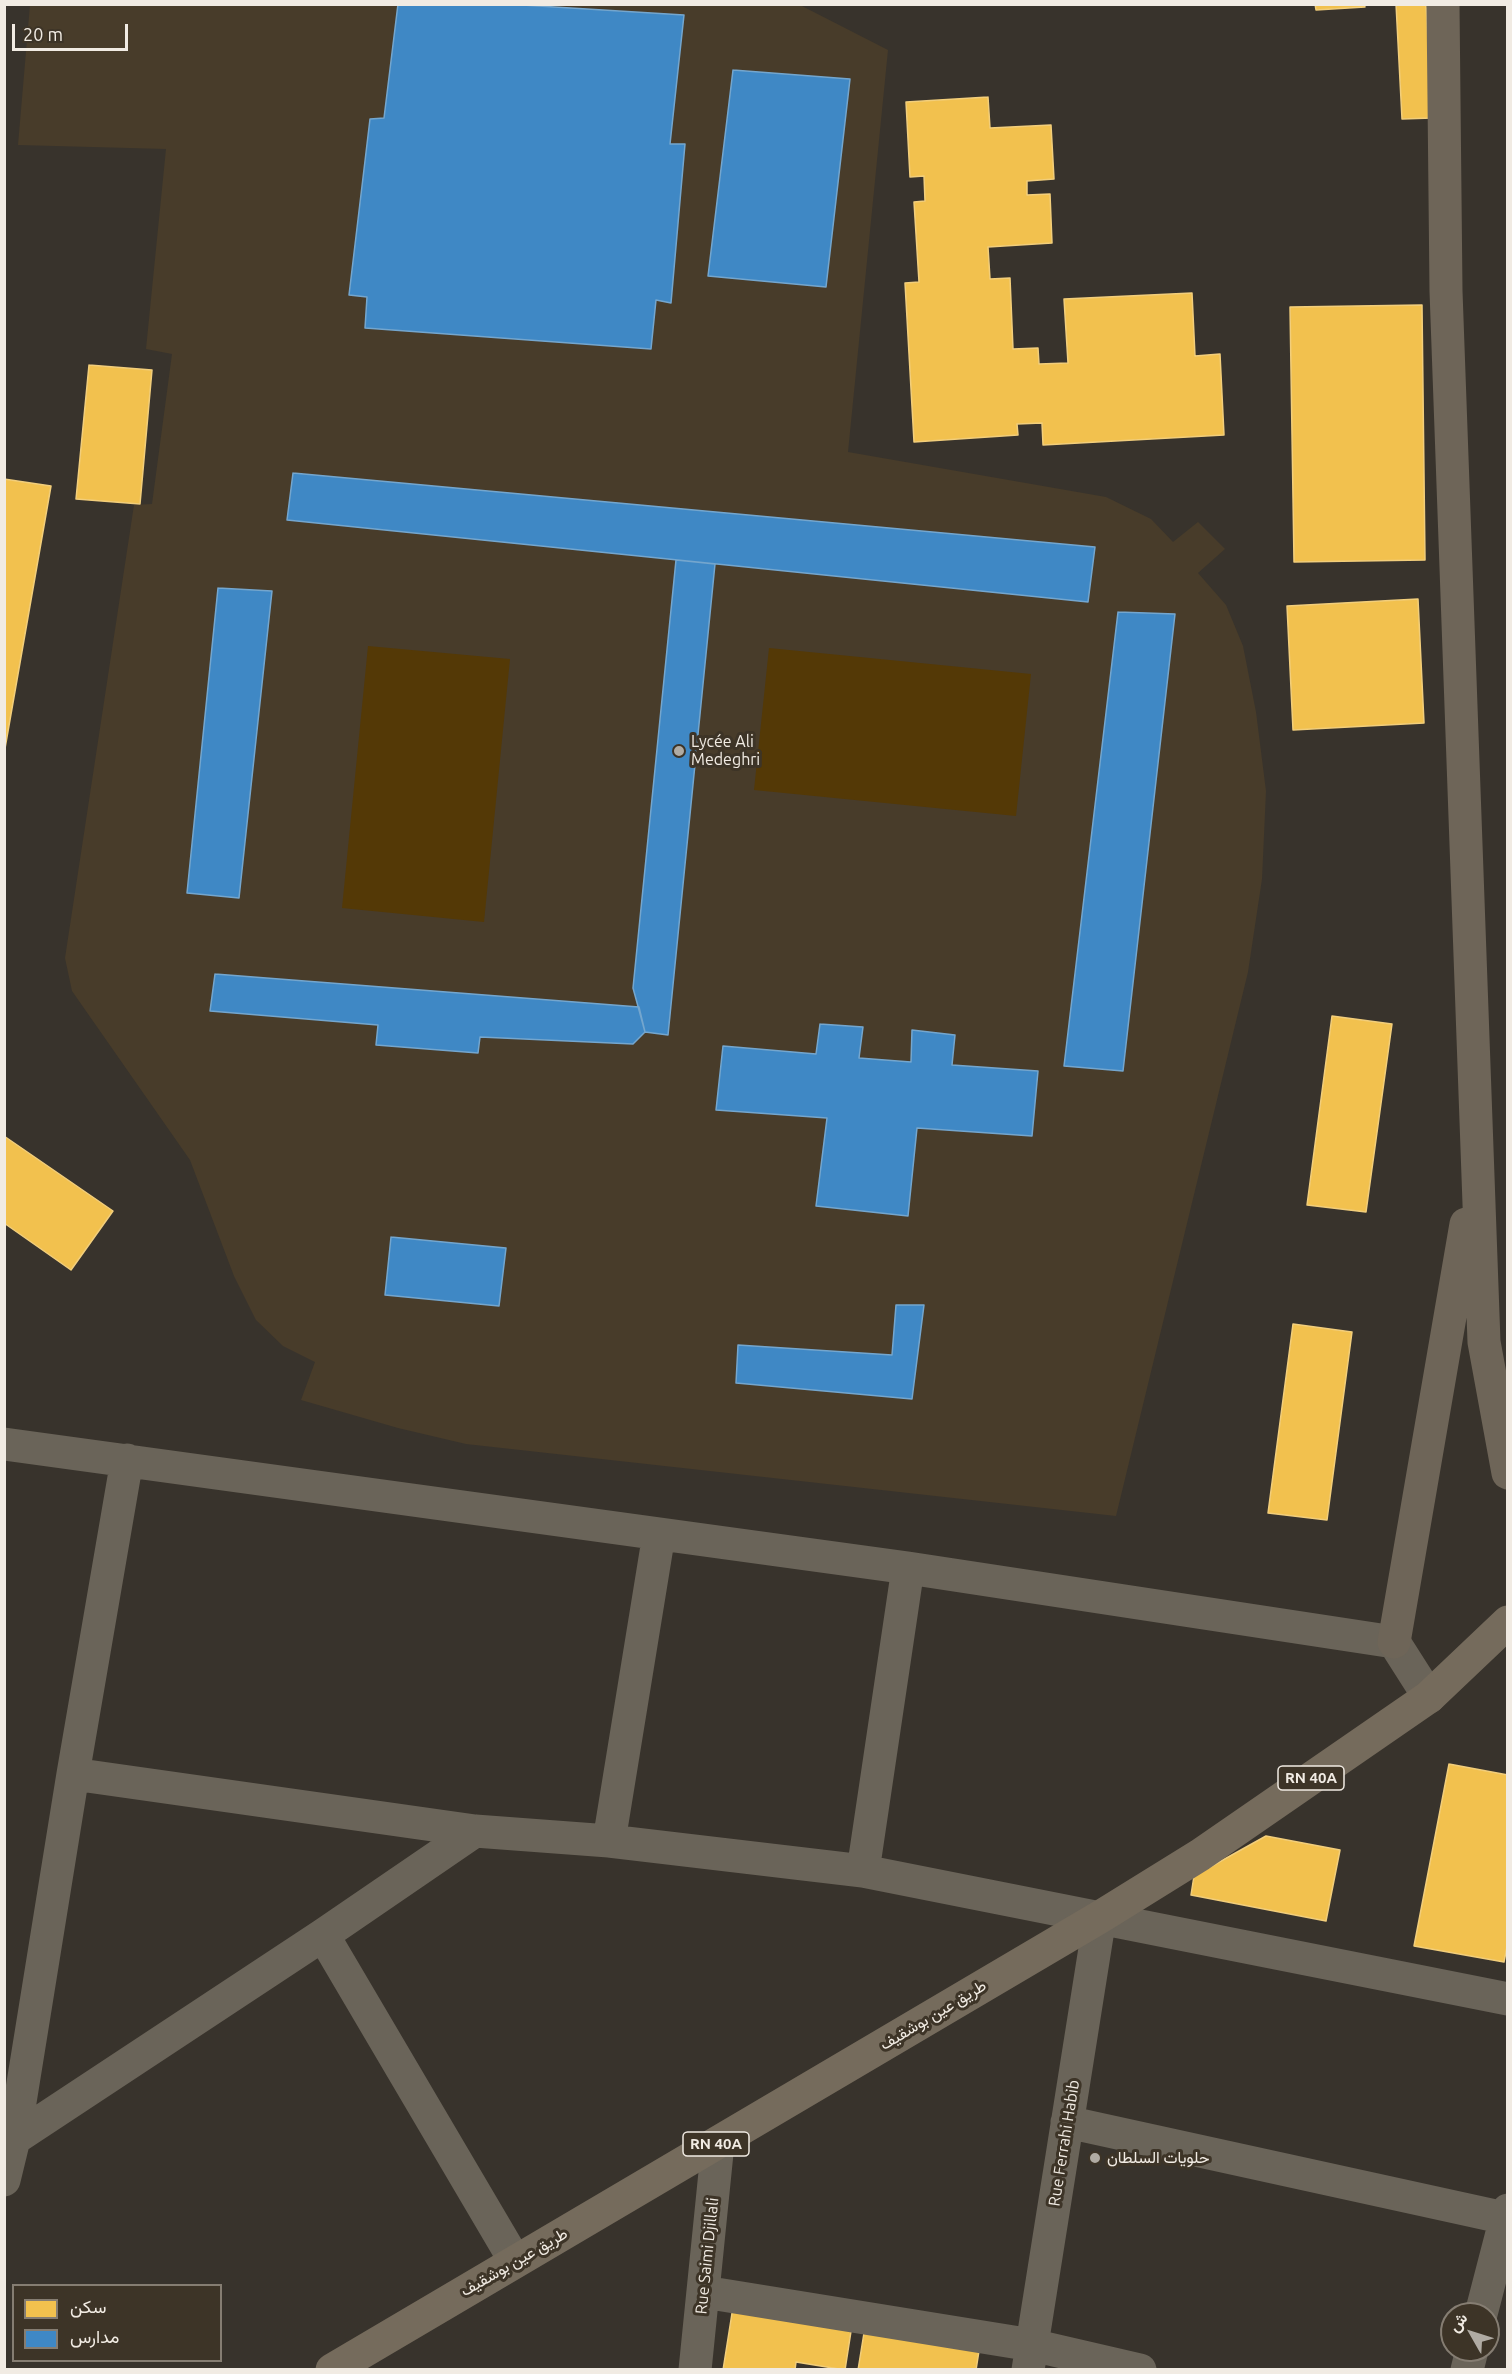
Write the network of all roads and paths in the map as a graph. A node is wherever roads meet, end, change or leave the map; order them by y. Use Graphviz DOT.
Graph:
graph roads {
  1 [pos="1443,4"];
  2 [pos="1478,1154"];
  3 [pos="4,1444"];
  4 [pos="127,1460"];
  5 [pos="1508,1473"];
  6 [pos="659,1534"];
  7 [pos="908,1568"];
  8 [pos="1508,1622"];
  9 [pos="1394,1641"];
  10 [pos="1429,1697"];
  11 [pos="73,1774"];
  12 [pos="475,1831"];
  13 [pos="609,1841"];
  14 [pos="863,1871"];
  15 [pos="1100,1917"];
  16 [pos="323,1935"];
  17 [pos="1508,1999"];
  18 [pos="1067,2122"];
  19 [pos="14,2139"];
  20 [pos="718,2143"];
  21 [pos="4,2180"];
  22 [pos="1506,2214"];
  23 [pos="515,2261"];
  24 [pos="704,2292"];
  25 [pos="1484,2302"];
  26 [pos="1030,2357"];
  27 [pos="332,2370"];
  28 [pos="695,2370"];
  29 [pos="1140,2370"];
  1 -- 2 [label="street"];
  2 -- 5 [label="street"];
  2 -- 9 [label="street"];
  3 -- 4 [label="street"];
  4 -- 6 [label="street"];
  4 -- 11 [label="street"];
  6 -- 7 [label="street"];
  6 -- 13 [label="street"];
  7 -- 9 [label="street"];
  7 -- 14 [label="street"];
  8 -- 10 [label="main road, طريق عين بوشقيف / RN 40A"];
  9 -- 10 [label="street"];
  10 -- 15 [label="main road, طريق عين بوشقيف / RN 40A"];
  11 -- 12 [label="street"];
  11 -- 19 [label="street"];
  12 -- 13 [label="street"];
  12 -- 16 [label="street"];
  13 -- 14 [label="street"];
  14 -- 15 [label="street"];
  15 -- 17 [label="street"];
  15 -- 18 [label="street, Rue Ferrahi Habib"];
  15 -- 20 [label="main road, طريق عين بوشقيف / RN 40A"];
  16 -- 19 [label="street"];
  16 -- 23 [label="street"];
  18 -- 22 [label="street"];
  18 -- 26 [label="street, Rue Ferrahi Habib"];
  19 -- 21 [label="street"];
  20 -- 23 [label="main road, طريق عين بوشقيف / RN 40A"];
  20 -- 24 [label="street, Rue Saimi Djillali"];
  22 -- 25 [label="street"];
  23 -- 27 [label="main road, طريق عين بوشقيف / RN 40A"];
  24 -- 26 [label="street"];
  24 -- 28 [label="street, Rue Saimi Djillali"];
  26 -- 29 [label="street"];
}
